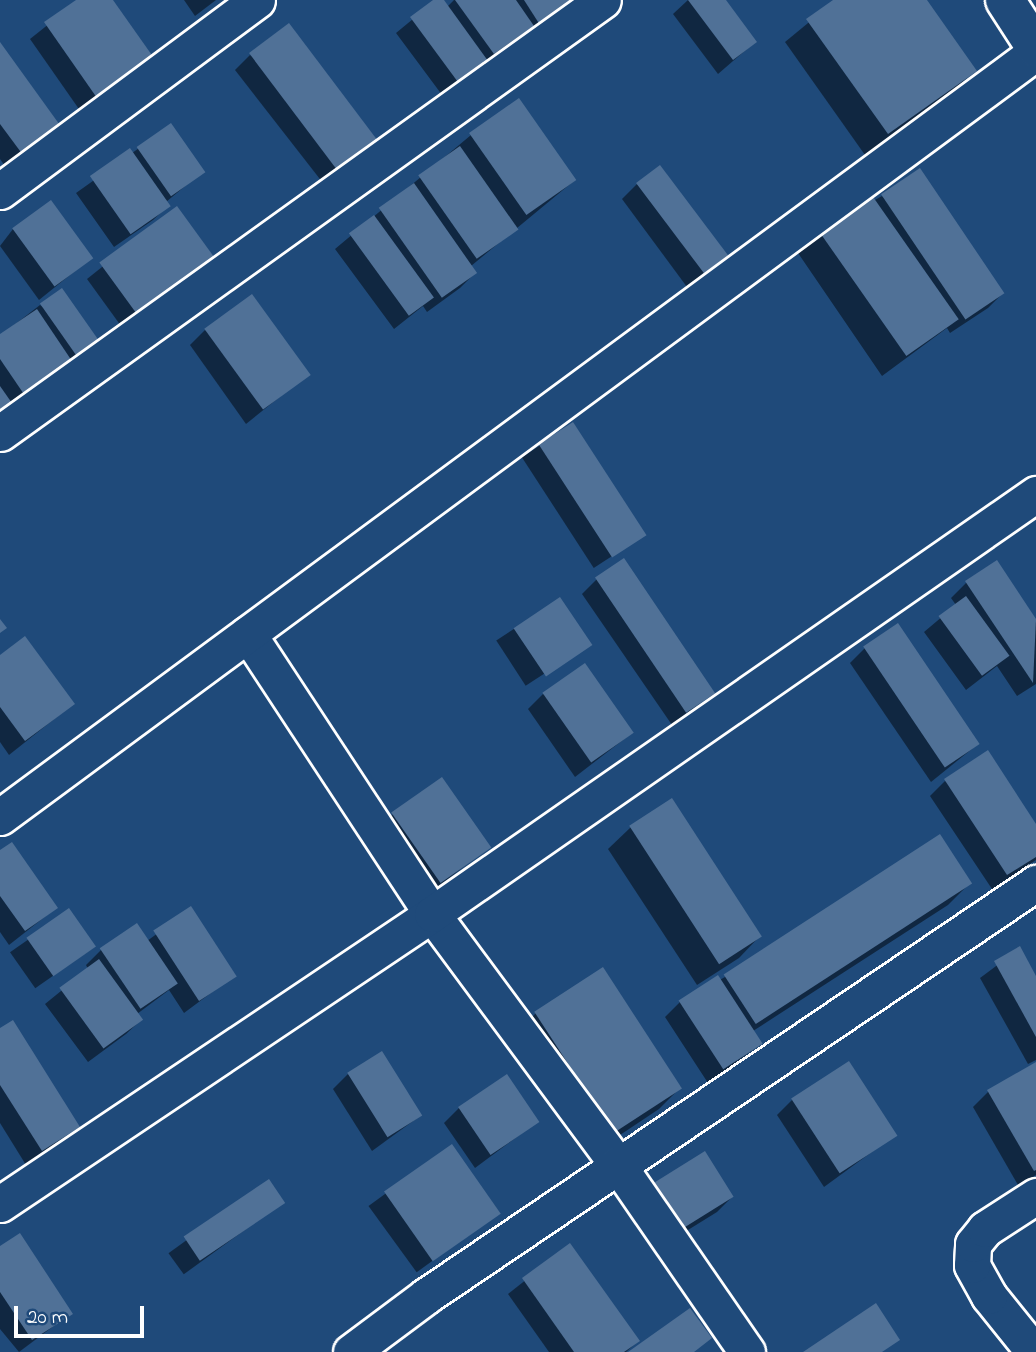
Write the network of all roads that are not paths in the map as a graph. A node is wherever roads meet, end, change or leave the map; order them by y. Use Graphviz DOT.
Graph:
graph roads {
  1 [pos="257,0"];
  2 [pos="603,0"];
  3 [pos="1005,0"];
  4 [pos="1036,50"];
  5 [pos="0,191"];
  6 [pos="0,433"];
  7 [pos="1036,494"];
  8 [pos="248,634"];
  9 [pos="0,817"];
  10 [pos="1036,883"];
  11 [pos="432,914"];
  12 [pos="618,1165"];
  13 [pos="1036,1196"];
  14 [pos="0,1204"];
  15 [pos="351,1352"];
  16 [pos="747,1352"];
  17 [pos="1034,1352"];
  1 -- 5 [label="street"];
  2 -- 6 [label="street"];
  3 -- 4 [label="street"];
  4 -- 8 [label="street"];
  7 -- 11 [label="street"];
  8 -- 9 [label="street"];
  8 -- 11 [label="street"];
  10 -- 12 [label="street"];
  11 -- 12 [label="street"];
  11 -- 14 [label="street"];
  12 -- 15 [label="street"];
  12 -- 16 [label="street"];
  13 -- 17 [label="street"];
}
